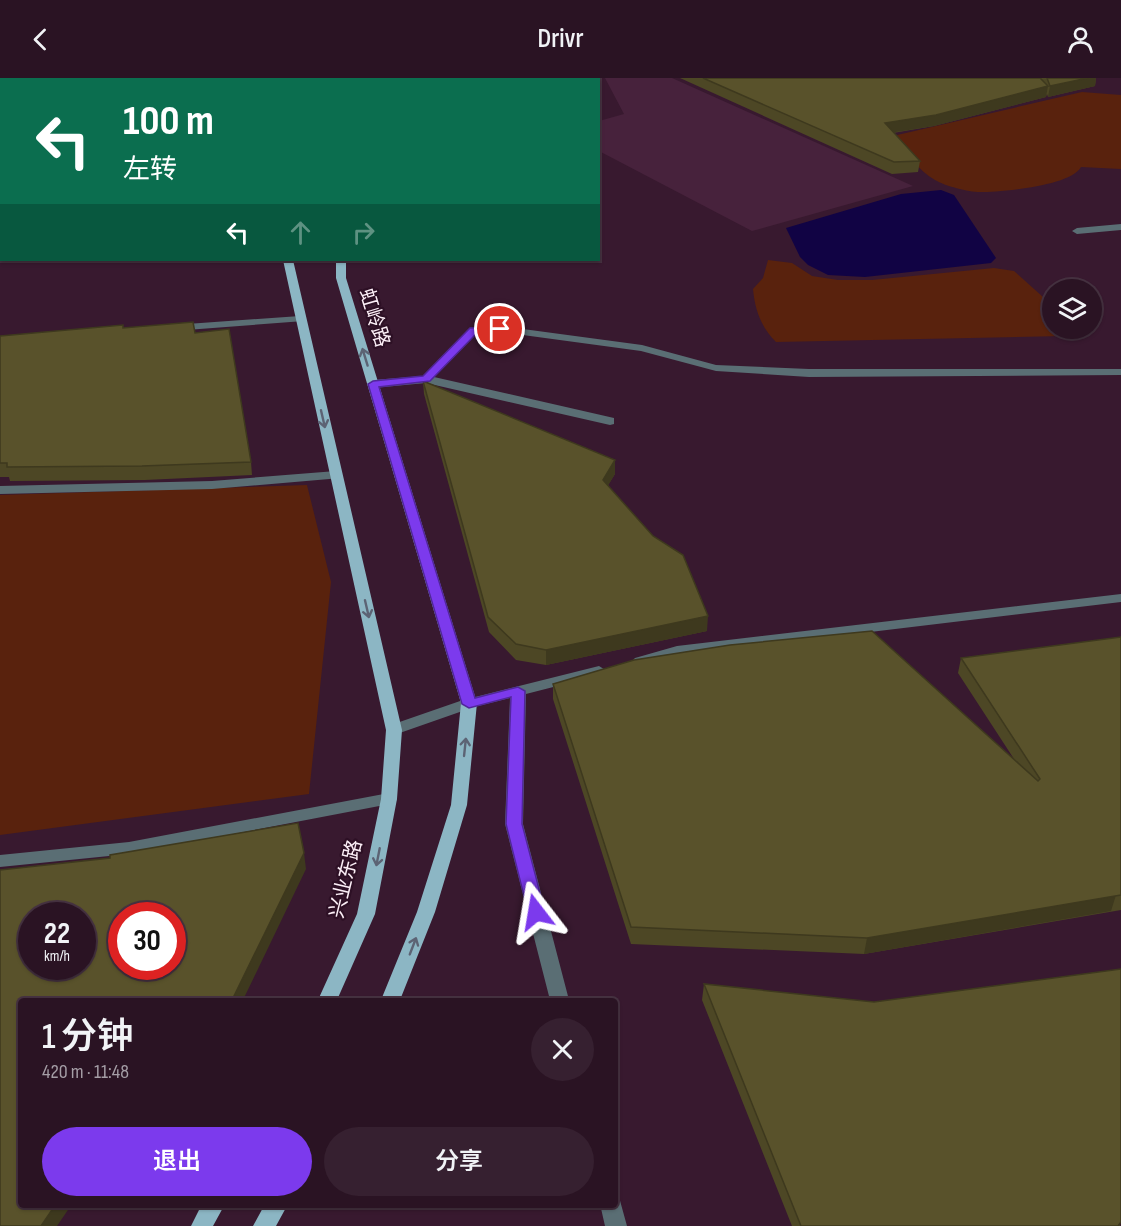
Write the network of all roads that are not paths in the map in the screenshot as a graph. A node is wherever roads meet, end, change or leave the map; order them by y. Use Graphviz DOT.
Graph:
graph roads {
  1 [pos="1121,227"];
  2 [pos="1077,231"];
  3 [pos="288,261"];
  4 [pos="341,261"];
  5 [pos="300,318"];
  6 [pos="161,329"];
  7 [pos="1121,372"];
  8 [pos="426,379"];
  9 [pos="373,384"];
  10 [pos="610,421"];
  11 [pos="336,475"];
  12 [pos="0,489"];
  13 [pos="1121,598"];
  14 [pos="518,691"];
  15 [pos="469,704"];
  16 [pos="394,730"];
  17 [pos="389,799"];
  18 [pos="0,861"];
  19 [pos="329,998"];
  20 [pos="392,998"];
  21 [pos="558,998"];
  22 [pos="212,1208"];
  23 [pos="275,1208"];
  24 [pos="612,1208"];
  25 [pos="202,1226"];
  26 [pos="264,1226"];
  27 [pos="616,1226"];
  1 -- 2 [label="street"];
  3 -- 5 [label="main road"];
  9 -- 4 [label="main road, 虹岭路, one-way"];
  5 -- 6 [label="street"];
  5 -- 11 [label="main road, one-way"];
  7 -- 8 [label="street"];
  8 -- 9 [label="street"];
  8 -- 10 [label="street"];
  9 -- 15 [label="main road, 虹岭路"];
  11 -- 12 [label="street"];
  11 -- 16 [label="main road, one-way"];
  13 -- 14 [label="street"];
  14 -- 15 [label="street"];
  14 -- 21 [label="street"];
  15 -- 16 [label="street"];
  20 -- 15 [label="main road, 虹岭路, one-way"];
  16 -- 17 [label="main road"];
  17 -- 18 [label="street"];
  17 -- 19 [label="main road, 兴业东路, one-way"];
  22 -- 25 [label="main road"];
  23 -- 26 [label="main road"];
  24 -- 27 [label="street"];
}
